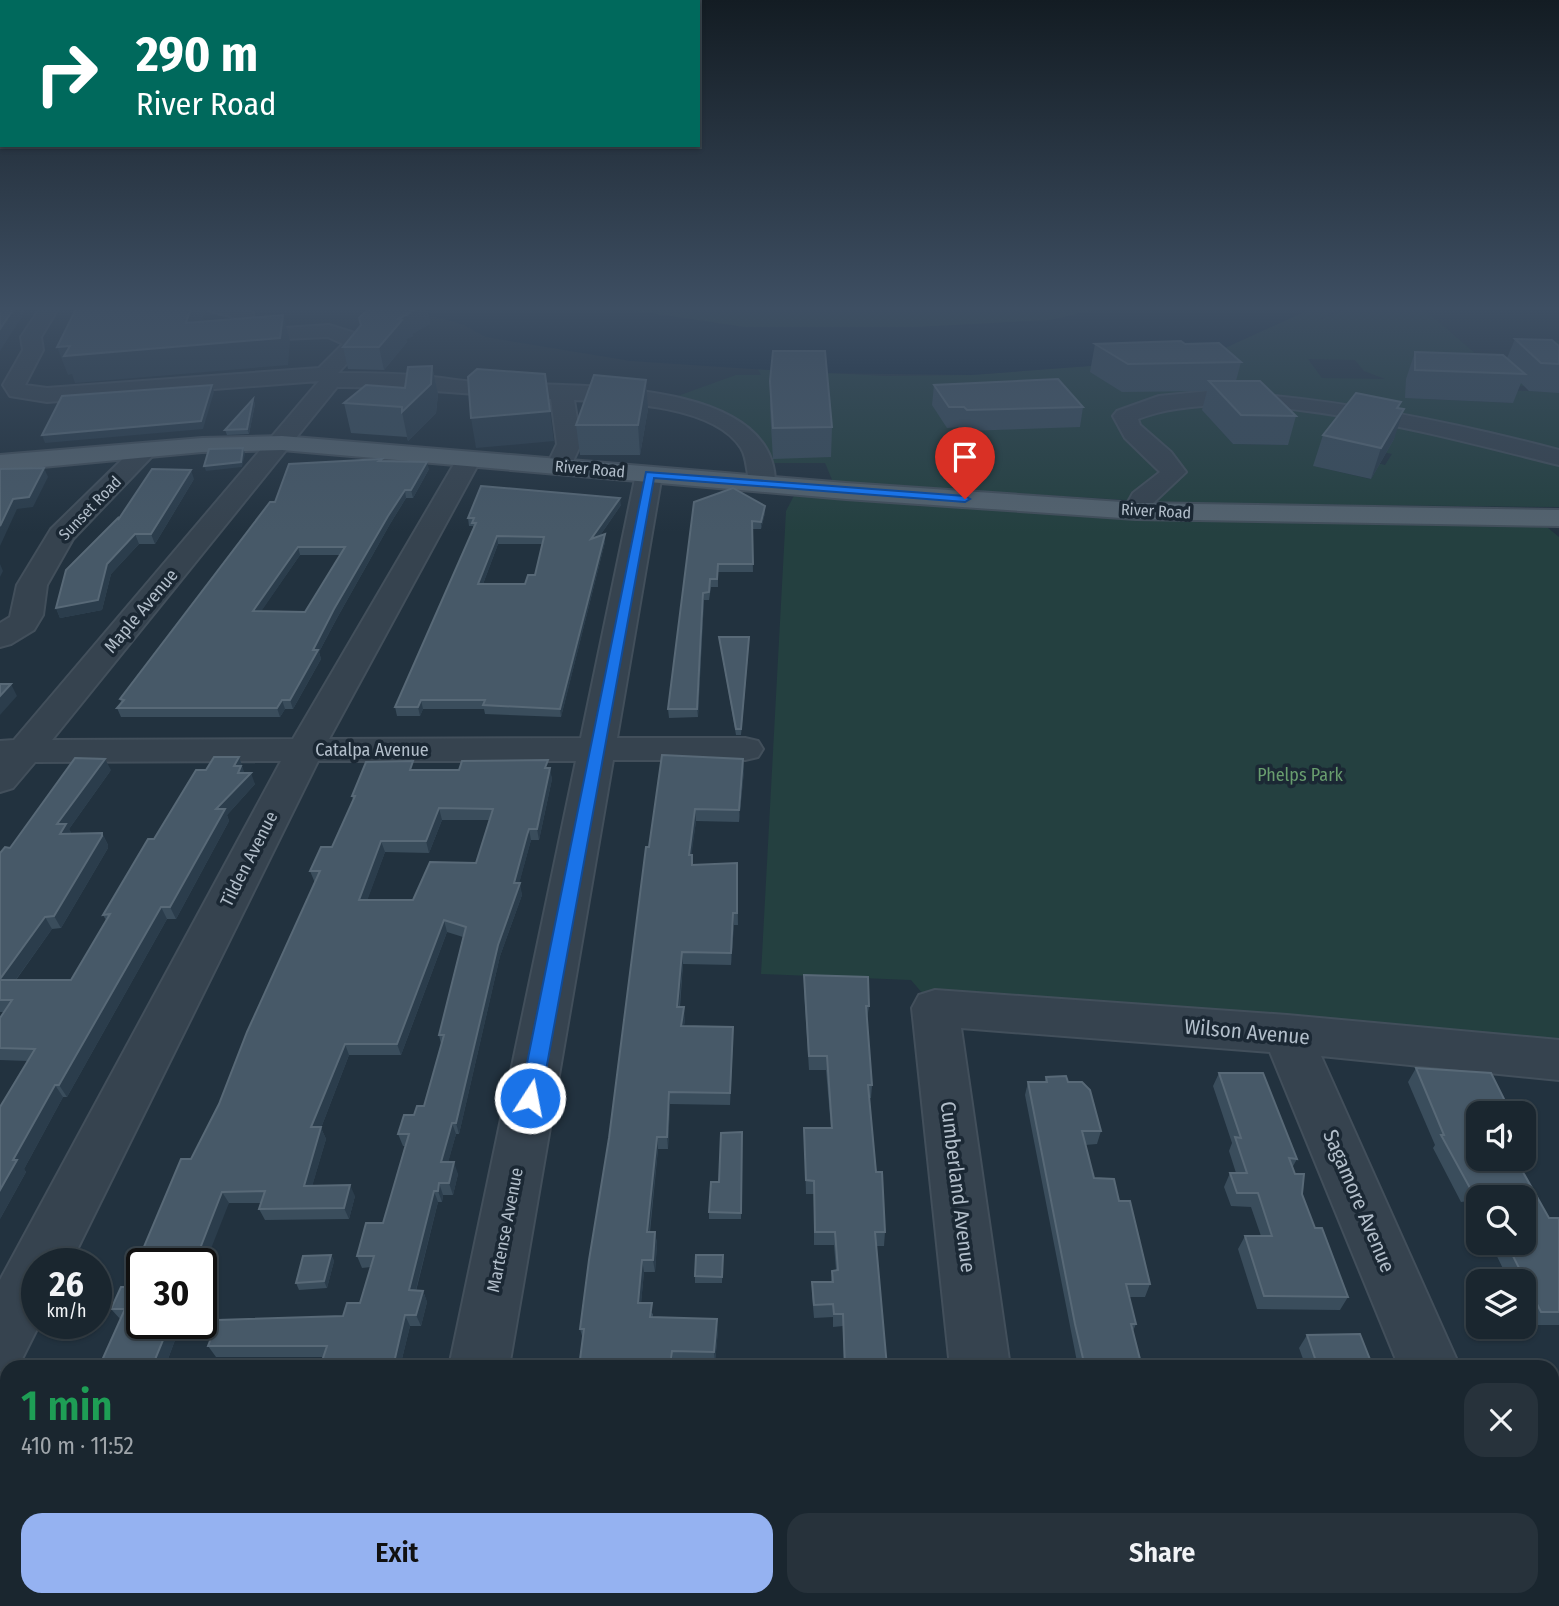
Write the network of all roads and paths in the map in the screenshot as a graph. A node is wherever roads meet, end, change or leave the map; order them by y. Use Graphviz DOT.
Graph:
graph roads {
  1 [pos="16,382"];
  2 [pos="246,382"];
  3 [pos="325,382"];
  4 [pos="416,382"];
  5 [pos="562,394"];
  6 [pos="282,443"];
  7 [pos="146,450"];
  8 [pos="1559,458"];
  9 [pos="469,459"];
  10 [pos="0,463"];
  11 [pos="559,467"];
  12 [pos="649,474"];
  13 [pos="762,483"];
  14 [pos="1136,511"];
  15 [pos="1559,518"];
  16 [pos="0,637"];
  17 [pos="597,749"];
  18 [pos="745,749"];
  19 [pos="305,750"];
  20 [pos="12,751"];
  21 [pos="0,780"];
  22 [pos="935,1007"];
  23 [pos="1287,1034"];
  24 [pos="1559,1060"];
  25 [pos="48,1248"];
  26 [pos="21,1300"];
  27 [pos="0,1340"];
  28 [pos="480,1360"];
  29 [pos="979,1360"];
  30 [pos="1427,1360"];
  1 -- 2 [label="street"];
  3 -- 6 [label="street, Maple Avenue"];
  4 -- 5 [label="street"];
  5 -- 11 [label="street"];
  5 -- 13 [label="street"];
  6 -- 7 [label="main road, River Road"];
  6 -- 9 [label="main road, River Road"];
  6 -- 20 [label="street, Maple Avenue"];
  7 -- 10 [label="main road, River Road"];
  7 -- 16 [label="street, Sunset Road"];
  8 -- 14 [label="street"];
  9 -- 11 [label="main road, River Road"];
  9 -- 19 [label="street, Tilden Avenue"];
  11 -- 12 [label="main road, River Road"];
  12 -- 13 [label="main road, River Road"];
  12 -- 17 [label="street, Martense Avenue"];
  13 -- 14 [label="main road, River Road"];
  14 -- 15 [label="main road, River Road"];
  17 -- 18 [label="street, Catalpa Avenue"];
  17 -- 19 [label="street, Catalpa Avenue"];
  17 -- 28 [label="street, Martense Avenue"];
  19 -- 20 [label="street, Catalpa Avenue"];
  19 -- 25 [label="street, Tilden Avenue"];
  20 -- 21 [label="street, Maple Avenue"];
  22 -- 23 [label="street, Wilson Avenue"];
  22 -- 29 [label="street, Cumberland Avenue"];
  23 -- 24 [label="street, Wilson Avenue"];
  23 -- 30 [label="street, Sagamore Avenue"];
  26 -- 27 [label="street"];
}
